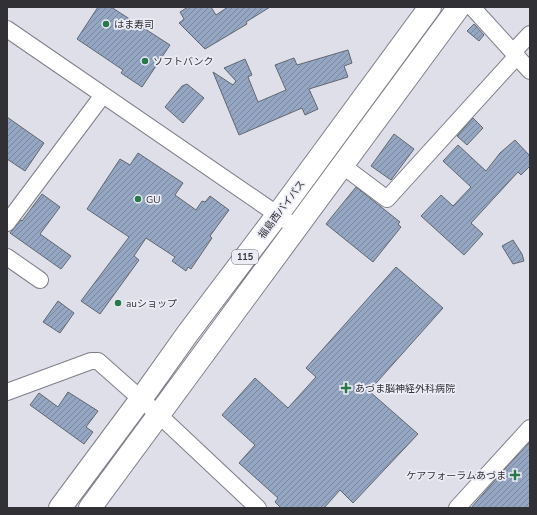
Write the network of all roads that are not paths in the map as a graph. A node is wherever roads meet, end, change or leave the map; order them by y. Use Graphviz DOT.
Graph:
graph roads {
  1 [pos="430,7"];
  2 [pos="460,7"];
  3 [pos="472,7"];
  4 [pos="7,29"];
  5 [pos="530,34"];
  6 [pos="515,54"];
  7 [pos="530,71"];
  8 [pos="103,95"];
  9 [pos="343,166"];
  10 [pos="278,214"];
  11 [pos="7,223"];
  12 [pos="297,228"];
  13 [pos="7,256"];
  14 [pos="40,280"];
  15 [pos="7,392"];
  16 [pos="140,400"];
  17 [pos="159,415"];
  18 [pos="530,428"];
  19 [pos="60,508"];
  20 [pos="90,508"];
  21 [pos="258,508"];
  22 [pos="457,508"];
  1 -- 10 [label="highway, 福島西バイパス / 115"];
  2 -- 9 [label="highway, 115"];
  3 -- 6 [label="street"];
  4 -- 8 [label="street"];
  5 -- 6 [label="street"];
  6 -- 7 [label="street"];
  6 -- 9 [label="street"];
  8 -- 10 [label="street"];
  8 -- 11 [label="street"];
  9 -- 12 [label="highway, 115"];
  10 -- 12 [label="street"];
  10 -- 16 [label="highway, 福島西バイパス / 115"];
  12 -- 17 [label="highway, 115"];
  13 -- 14 [label="street"];
  15 -- 16 [label="street"];
  16 -- 17 [label="street"];
  16 -- 19 [label="highway, 福島西バイパス / 115"];
  17 -- 20 [label="highway, 115"];
  17 -- 21 [label="street"];
  18 -- 22 [label="street"];
}
